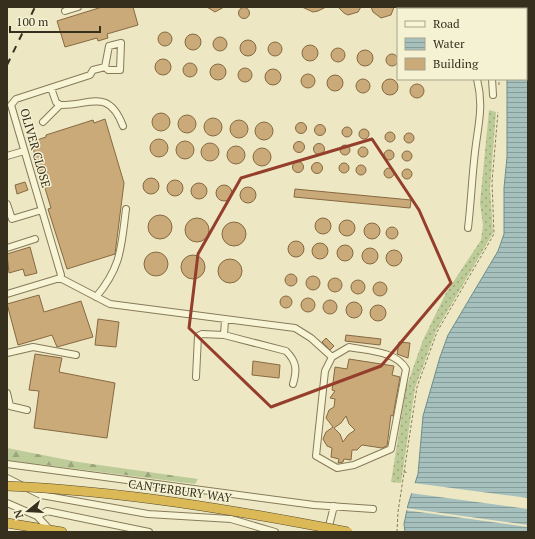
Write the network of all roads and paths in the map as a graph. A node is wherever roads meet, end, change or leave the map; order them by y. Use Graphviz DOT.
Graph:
graph roads {
  1 [pos="78,7"];
  2 [pos="65,11"];
  3 [pos="105,67"];
  4 [pos="477,80"];
  5 [pos="492,80"];
  6 [pos="51,88"];
  7 [pos="493,95"];
  8 [pos="60,105"];
  9 [pos="498,112"];
  10 [pos="44,122"];
  11 [pos="123,126"];
  12 [pos="24,151"];
  13 [pos="7,156"];
  14 [pos="7,204"];
  15 [pos="126,209"];
  16 [pos="42,210"];
  17 [pos="468,228"];
  18 [pos="35,239"];
  19 [pos="7,248"];
  20 [pos="60,278"];
  21 [pos="7,294"];
  22 [pos="96,297"];
  23 [pos="225,320"];
  24 [pos="224,335"];
  25 [pos="7,353"];
  26 [pos="76,355"];
  27 [pos="332,357"];
  28 [pos="196,377"];
  29 [pos="293,384"];
  30 [pos="7,393"];
  31 [pos="27,410"];
  32 [pos="7,464"];
  33 [pos="7,478"];
  34 [pos="7,486"];
  35 [pos="7,503"];
  36 [pos="334,506"];
  37 [pos="373,509"];
  38 [pos="37,516"];
  39 [pos="7,523"];
  40 [pos="49,529"];
  41 [pos="62,532"];
  42 [pos="149,532"];
  43 [pos="275,532"];
  44 [pos="328,532"];
  45 [pos="348,532"];
  46 [pos="397,532"];
  1 -- 2 [label="street"];
  3 -- 3 [label="street"];
  3 -- 6 [label="street, OLIVER CLOSE"];
  4 -- 17 [label="street"];
  5 -- 7 [label="street"];
  6 -- 8 [label="street"];
  6 -- 12 [label="street, OLIVER CLOSE"];
  8 -- 10 [label="street"];
  8 -- 11 [label="street"];
  9 -- 46 [label="path"];
  12 -- 13 [label="street"];
  12 -- 16 [label="street, OLIVER CLOSE"];
  14 -- 16 [label="street"];
  15 -- 22 [label="street"];
  16 -- 20 [label="street, OLIVER CLOSE"];
  18 -- 19 [label="street"];
  20 -- 21 [label="street"];
  20 -- 22 [label="street"];
  22 -- 23 [label="street"];
  23 -- 24 [label="street"];
  23 -- 27 [label="street"];
  24 -- 28 [label="street"];
  24 -- 29 [label="street"];
  25 -- 26 [label="street"];
  27 -- 27 [label="street"];
  30 -- 31 [label="street"];
  32 -- 36 [label="street"];
  33 -- 43 [label="street"];
  34 -- 45 [label="highway, CANTERBURY WAY, bridge"];
  35 -- 38 [label="street"];
  36 -- 37 [label="street"];
  36 -- 44 [label="street"];
  38 -- 40 [label="street"];
  38 -- 42 [label="street"];
  39 -- 40 [label="highway"];
  40 -- 41 [label="highway"];
}
